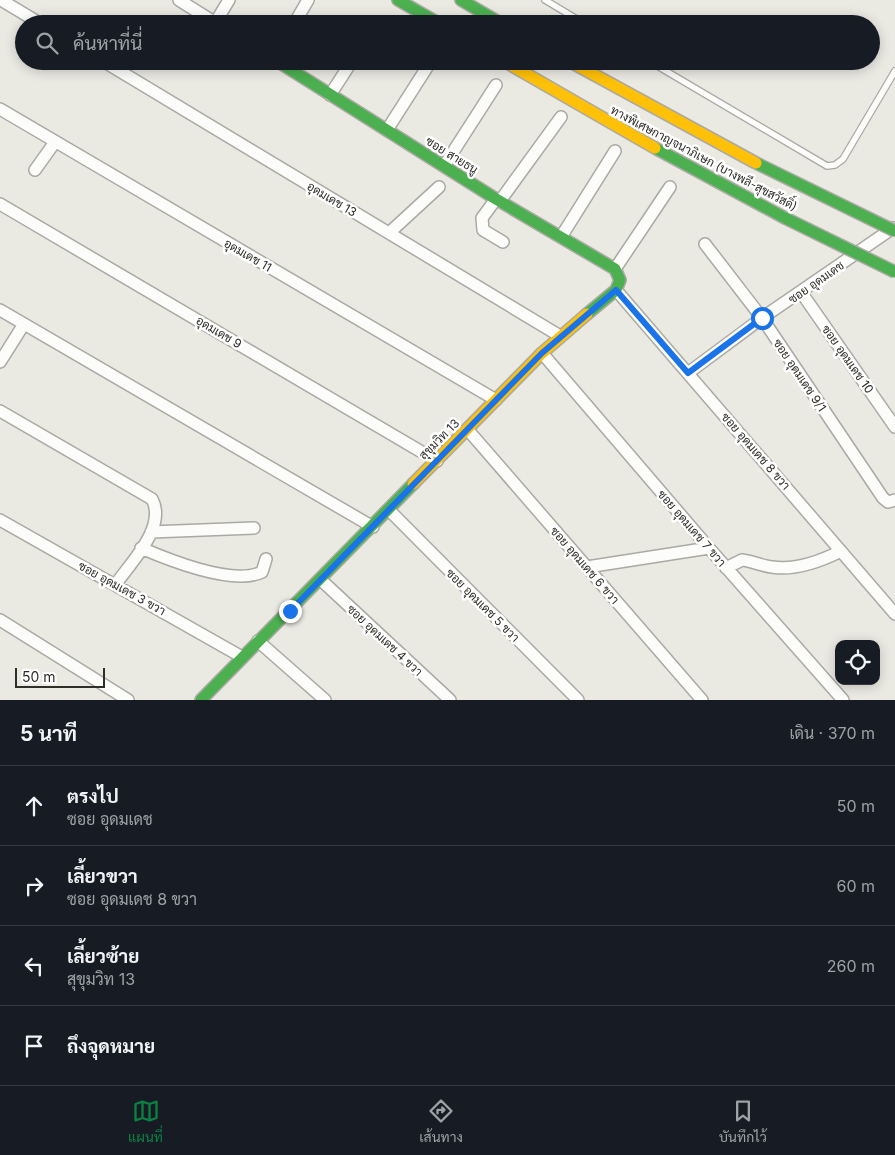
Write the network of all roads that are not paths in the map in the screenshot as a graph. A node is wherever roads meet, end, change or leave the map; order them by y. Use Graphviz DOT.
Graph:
graph roads {
  1 [pos="2,0"];
  2 [pos="179,0"];
  3 [pos="229,0"];
  4 [pos="308,0"];
  5 [pos="398,0"];
  6 [pos="461,0"];
  7 [pos="545,0"];
  8 [pos="26,15"];
  9 [pos="203,15"];
  10 [pos="221,15"];
  11 [pos="299,15"];
  12 [pos="424,15"];
  13 [pos="487,15"];
  14 [pos="570,15"];
  15 [pos="118,70"];
  16 [pos="291,70"];
  17 [pos="346,70"];
  18 [pos="425,70"];
  19 [pos="520,70"];
  20 [pos="585,70"];
  21 [pos="664,70"];
  22 [pos="895,71"];
  23 [pos="496,85"];
  24 [pos="330,95"];
  25 [pos="0,109"];
  26 [pos="561,117"];
  27 [pos="387,130"];
  28 [pos="55,142"];
  29 [pos="615,151"];
  30 [pos="444,166"];
  31 [pos="35,170"];
  32 [pos="670,187"];
  33 [pos="439,188"];
  34 [pos="498,200"];
  35 [pos="0,204"];
  36 [pos="895,227"];
  37 [pos="895,231"];
  38 [pos="389,233"];
  39 [pos="561,237"];
  40 [pos="503,242"];
  41 [pos="704,244"];
  42 [pos="868,245"];
  43 [pos="614,269"];
  44 [pos="895,272"];
  45 [pos="895,283"];
  46 [pos="616,290"];
  47 [pos="801,292"];
  48 [pos="0,310"];
  49 [pos="762,318"];
  50 [pos="24,324"];
  51 [pos="560,336"];
  52 [pos="542,353"];
  53 [pos="0,362"];
  54 [pos="688,373"];
  55 [pos="496,400"];
  56 [pos="0,411"];
  57 [pos="895,426"];
  58 [pos="468,430"];
  59 [pos="437,461"];
  60 [pos="895,500"];
  61 [pos="389,510"];
  62 [pos="1,523"];
  63 [pos="373,527"];
  64 [pos="254,528"];
  65 [pos="151,532"];
  66 [pos="140,548"];
  67 [pos="709,548"];
  68 [pos="841,551"];
  69 [pos="266,559"];
  70 [pos="587,567"];
  71 [pos="726,568"];
  72 [pos="321,580"];
  73 [pos="116,584"];
  74 [pos="895,614"];
  75 [pos="0,620"];
  76 [pos="258,641"];
  77 [pos="242,657"];
  78 [pos="128,700"];
  79 [pos="201,700"];
  80 [pos="325,700"];
  81 [pos="450,700"];
  82 [pos="578,700"];
  83 [pos="702,700"];
  84 [pos="843,700"];
  1 -- 8 [label="street"];
  2 -- 9 [label="street"];
  3 -- 10 [label="street"];
  4 -- 11 [label="street"];
  5 -- 12 [label="main road"];
  6 -- 13 [label="main road"];
  7 -- 14 [label="lane"];
  15 -- 38 [label="street, อุดมเดช 13"];
  16 -- 24 [label="main road, ซอย สายธนู"];
  17 -- 24 [label="street"];
  18 -- 27 [label="street"];
  19 -- 44 [label="main road, ทางพิเศษกาญจนาภิเษก (บางพลี-สุขสวัสดิ์), bridge"];
  20 -- 37 [label="main road, ทางพิเศษกาญจนาภิเษก (บางพลี-สุขสวัสดิ์), bridge"];
  21 -- 22 [label="lane"];
  23 -- 30 [label="street"];
  24 -- 27 [label="main road, ซอย สายธนู"];
  25 -- 28 [label="street, อุดมเดช 11"];
  26 -- 34 [label="street"];
  27 -- 30 [label="main road, ซอย สายธนู"];
  28 -- 31 [label="street"];
  28 -- 55 [label="street, อุดมเดช 11"];
  29 -- 39 [label="street"];
  30 -- 34 [label="main road, ซอย สายธนู"];
  32 -- 43 [label="street"];
  33 -- 38 [label="street"];
  34 -- 39 [label="main road, ซอย สายธนู"];
  34 -- 40 [label="street"];
  35 -- 59 [label="street, อุดมเดช 9"];
  36 -- 42 [label="street, ซอย อุดมเดช"];
  38 -- 51 [label="street, อุดมเดช 13"];
  39 -- 43 [label="main road, ซอย สายธนู"];
  41 -- 49 [label="street, ซอย อุดมเดช 9/1"];
  42 -- 45 [label="street"];
  42 -- 47 [label="street, ซอย อุดมเดช"];
  43 -- 46 [label="main road"];
  46 -- 51 [label="main road, สุขุมวิท 13"];
  46 -- 54 [label="street, ซอย อุดมเดช 8 ขวา"];
  47 -- 49 [label="street, ซอย อุดมเดช"];
  47 -- 57 [label="street, ซอย อุดมเดช 10"];
  48 -- 50 [label="street"];
  49 -- 54 [label="street, ซอย อุดมเดช"];
  49 -- 60 [label="street, ซอย อุดมเดช 9/1"];
  50 -- 53 [label="street"];
  50 -- 63 [label="street"];
  51 -- 52 [label="main road, สุขุมวิท 13"];
  52 -- 55 [label="main road, สุขุมวิท 13"];
  52 -- 67 [label="street, ซอย อุดมเดช 7 ขวา"];
  54 -- 68 [label="street, ซอย อุดมเดช 8 ขวา"];
  55 -- 58 [label="main road, สุขุมวิท 13"];
  56 -- 65 [label="street"];
  58 -- 59 [label="main road, สุขุมวิท 13"];
  58 -- 70 [label="street, ซอย อุดมเดช 6 ขวา"];
  59 -- 61 [label="main road, สุขุมวิท 13"];
  61 -- 63 [label="main road, สุขุมวิท 13"];
  61 -- 82 [label="street, ซอย อุดมเดช 5 ขวา"];
  62 -- 73 [label="street, ซอย อุดมเดช 3 ขวา"];
  63 -- 72 [label="main road, สุขุมวิท 13"];
  64 -- 65 [label="street"];
  65 -- 66 [label="street"];
  66 -- 69 [label="street"];
  66 -- 73 [label="street"];
  67 -- 70 [label="street"];
  67 -- 71 [label="street, ซอย อุดมเดช 7 ขวา"];
  68 -- 71 [label="street"];
  68 -- 74 [label="street, ซอย อุดมเดช 8 ขวา"];
  70 -- 83 [label="street, ซอย อุดมเดช 6 ขวา"];
  71 -- 84 [label="street, ซอย อุดมเดช 7 ขวา"];
  72 -- 76 [label="main road, สุขุมวิท 13"];
  72 -- 81 [label="street, ซอย อุดมเดช 4 ขวา"];
  73 -- 77 [label="street, ซอย อุดมเดช 3 ขวา"];
  75 -- 78 [label="street"];
  76 -- 77 [label="main road, สุขุมวิท 13"];
  76 -- 80 [label="street"];
  77 -- 79 [label="main road, สุขุมวิท 13"];
}
